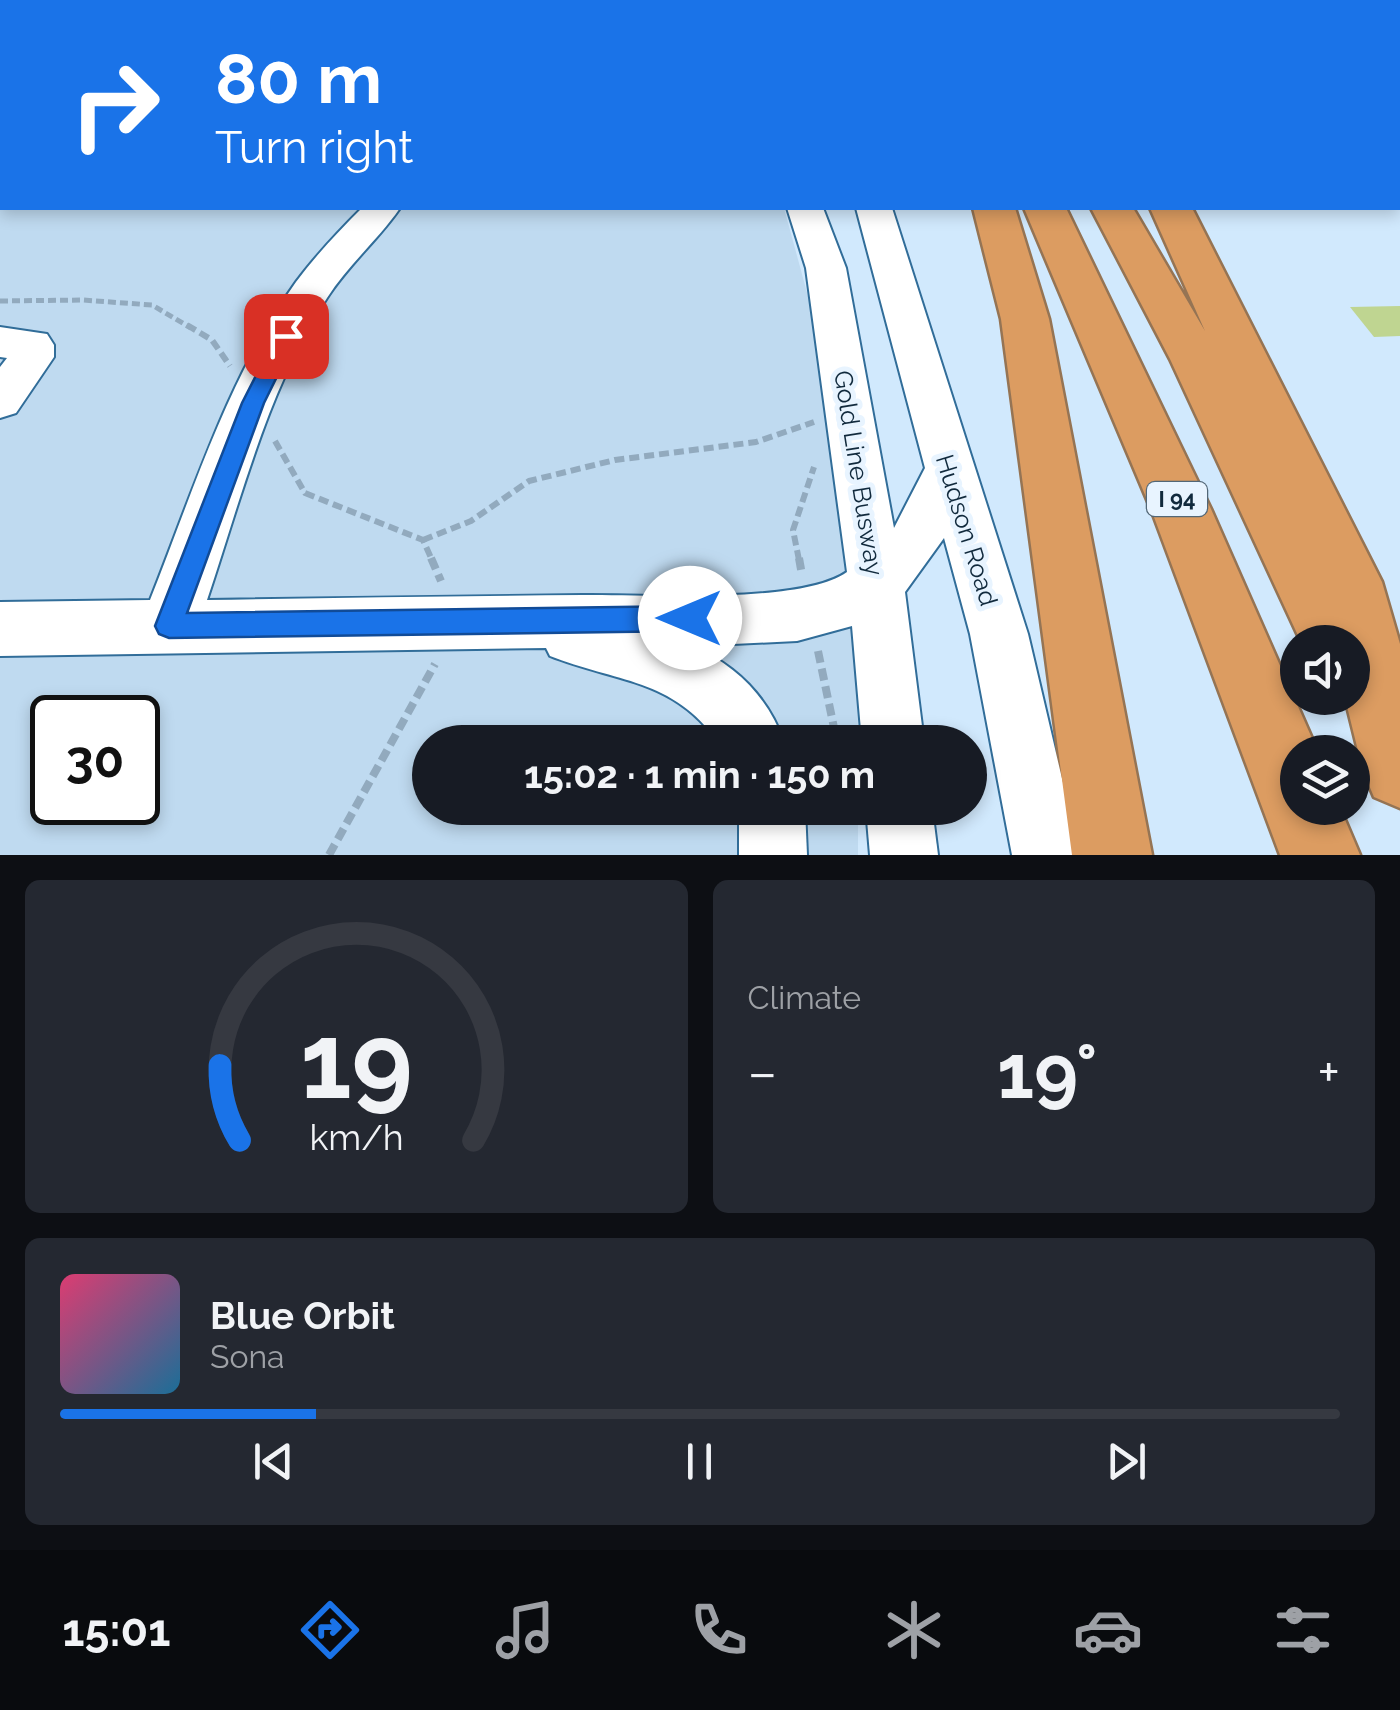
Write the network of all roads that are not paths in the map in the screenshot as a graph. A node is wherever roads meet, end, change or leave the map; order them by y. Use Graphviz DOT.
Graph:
graph roads {
  1 [pos="380,210"];
  2 [pos="805,210"];
  3 [pos="875,210"];
  4 [pos="995,210"];
  5 [pos="1046,210"];
  6 [pos="1113,210"];
  7 [pos="1172,210"];
  8 [pos="0,342"];
  9 [pos="0,401"];
  10 [pos="948,470"];
  11 [pos="878,586"];
  12 [pos="465,620"];
  13 [pos="1327,625"];
  14 [pos="169,626"];
  15 [pos="0,628"];
  16 [pos="1369,715"];
  17 [pos="745,725"];
  18 [pos="891,725"];
  19 [pos="1280,751"];
  20 [pos="1400,771"];
  21 [pos="1400,781"];
  22 [pos="772,825"];
  23 [pos="901,825"];
  24 [pos="1309,825"];
  25 [pos="773,855"];
  26 [pos="904,855"];
  27 [pos="1046,855"];
  28 [pos="1112,855"];
  29 [pos="1320,855"];
  1 -- 14 [label="street"];
  2 -- 11 [label="street, Gold Line Busway"];
  3 -- 10 [label="street, Hudson Road"];
  4 -- 28 [label="highway"];
  5 -- 19 [label="highway, I 94"];
  6 -- 13 [label="highway"];
  7 -- 20 [label="highway"];
  8 -- 9 [label="street"];
  10 -- 11 [label="street"];
  10 -- 27 [label="street, Hudson Road"];
  11 -- 12 [label="street"];
  11 -- 18 [label="street, Gold Line Busway"];
  12 -- 14 [label="street"];
  12 -- 17 [label="street"];
  14 -- 15 [label="street"];
  16 -- 21 [label="highway"];
  22 -- 25 [label="street"];
  23 -- 26 [label="street"];
  24 -- 29 [label="highway"];
}
